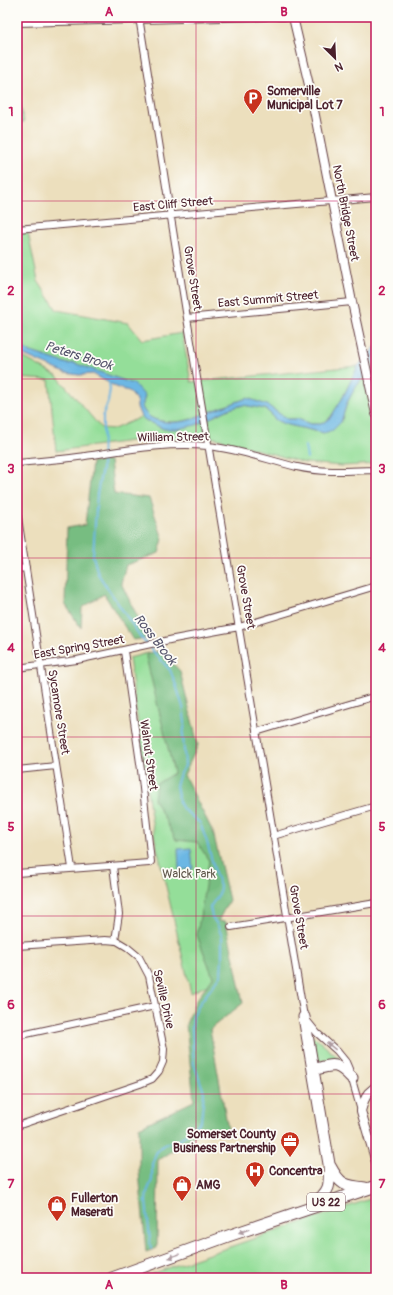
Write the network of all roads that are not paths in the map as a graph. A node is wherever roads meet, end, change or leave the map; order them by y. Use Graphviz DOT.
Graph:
graph roads {
  1 [pos="265,17"];
  2 [pos="279,17"];
  3 [pos="293,17"];
  4 [pos="304,17"];
  5 [pos="139,19"];
  6 [pos="17,23"];
  7 [pos="376,197"];
  8 [pos="332,201"];
  9 [pos="170,215"];
  10 [pos="17,230"];
  11 [pos="352,302"];
  12 [pos="187,318"];
  13 [pos="376,414"];
  14 [pos="208,446"];
  15 [pos="17,462"];
  16 [pos="376,470"];
  17 [pos="17,511"];
  18 [pos="26,568"];
  19 [pos="17,569"];
  20 [pos="376,586"];
  21 [pos="239,627"];
  22 [pos="124,651"];
  23 [pos="41,666"];
  24 [pos="17,668"];
  25 [pos="376,696"];
  26 [pos="256,732"];
  27 [pos="56,766"];
  28 [pos="17,770"];
  29 [pos="376,806"];
  30 [pos="273,836"];
  31 [pos="113,866"];
  32 [pos="72,868"];
  33 [pos="17,873"];
  34 [pos="376,903"];
  35 [pos="287,918"];
  36 [pos="231,927"];
  37 [pos="115,941"];
  38 [pos="17,946"];
  39 [pos="155,1006"];
  40 [pos="304,1018"];
  41 [pos="17,1036"];
  42 [pos="313,1070"];
  43 [pos="352,1078"];
  44 [pos="376,1086"];
  45 [pos="361,1111"];
  46 [pos="17,1126"];
  47 [pos="376,1162"];
  48 [pos="329,1164"];
  49 [pos="372,1187"];
  50 [pos="308,1208"];
  51 [pos="112,1278"];
  1 -- 5 [label="street"];
  2 -- 3 [label="street"];
  3 -- 4 [label="street"];
  3 -- 8 [label="street, North Bridge Street"];
  5 -- 6 [label="street"];
  5 -- 9 [label="street, Grove Street"];
  7 -- 8 [label="street, East Cliff Street"];
  8 -- 9 [label="street, East Cliff Street"];
  8 -- 11 [label="street, North Bridge Street"];
  9 -- 10 [label="street, East Cliff Street"];
  9 -- 12 [label="street, Grove Street"];
  11 -- 12 [label="street, East Summit Street"];
  11 -- 13 [label="street, North Bridge Street"];
  12 -- 14 [label="street, Grove Street"];
  14 -- 15 [label="street, William Street"];
  14 -- 16 [label="street, William Street"];
  14 -- 21 [label="street, Grove Street"];
  17 -- 18 [label="street, Sycamore Street"];
  18 -- 19 [label="street"];
  18 -- 23 [label="street, Sycamore Street"];
  20 -- 21 [label="street, East Spring Street"];
  21 -- 22 [label="street, East Spring Street"];
  21 -- 26 [label="street, Grove Street"];
  22 -- 23 [label="street, East Spring Street"];
  22 -- 31 [label="street, Walnut Street"];
  23 -- 24 [label="street, East Spring Street"];
  23 -- 27 [label="street, Sycamore Street"];
  25 -- 26 [label="street"];
  26 -- 30 [label="street, Grove Street"];
  27 -- 28 [label="street"];
  27 -- 32 [label="street, Sycamore Street"];
  29 -- 30 [label="street"];
  30 -- 35 [label="street, Grove Street"];
  31 -- 32 [label="street"];
  31 -- 37 [label="street"];
  32 -- 33 [label="street"];
  34 -- 35 [label="street"];
  35 -- 36 [label="street"];
  35 -- 40 [label="street, Grove Street"];
  37 -- 38 [label="street"];
  37 -- 39 [label="street, Seville Drive"];
  39 -- 41 [label="street"];
  39 -- 46 [label="street, Seville Drive"];
  40 -- 42 [label="highway"];
  43 -- 40 [label="street, one-way"];
  42 -- 43 [label="highway"];
  42 -- 48 [label="highway"];
  43 -- 45 [label="street"];
  44 -- 45 [label="street"];
  45 -- 47 [label="street"];
  48 -- 49 [label="highway"];
  48 -- 50 [label="highway"];
  49 -- 50 [label="highway, US 22"];
  50 -- 51 [label="highway, US 22, one-way"];
}
